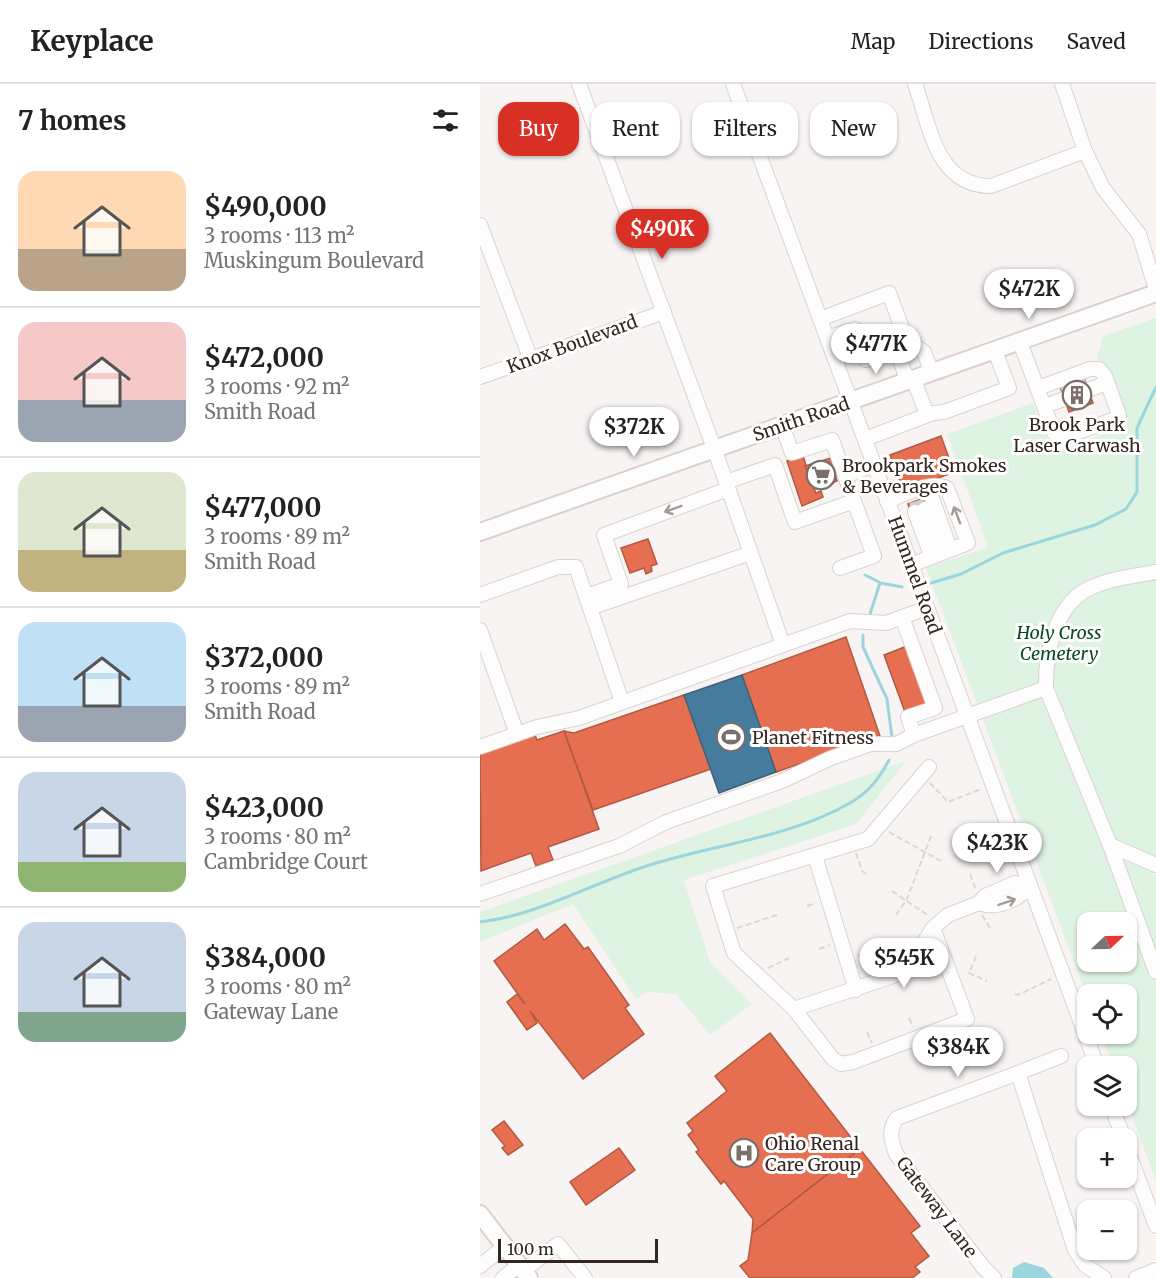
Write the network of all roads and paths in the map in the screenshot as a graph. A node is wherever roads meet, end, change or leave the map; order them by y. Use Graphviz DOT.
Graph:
graph roads {
  1 [pos="579,84"];
  2 [pos="733,84"];
  3 [pos="915,84"];
  4 [pos="1062,84"];
  5 [pos="1085,151"];
  6 [pos="480,225"];
  7 [pos="1156,291"];
  8 [pos="664,312"];
  9 [pos="820,319"];
  10 [pos="827,338"];
  11 [pos="1020,342"];
  12 [pos="902,347"];
  13 [pos="994,351"];
  14 [pos="531,360"];
  15 [pos="932,373"];
  16 [pos="480,377"];
  17 [pos="1106,380"];
  18 [pos="911,381"];
  19 [pos="1087,387"];
  20 [pos="1063,395"];
  21 [pos="1042,398"];
  22 [pos="851,402"];
  23 [pos="927,415"];
  24 [pos="782,425"];
  25 [pos="865,439"];
  26 [pos="714,448"];
  27 [pos="874,465"];
  28 [pos="845,477"];
  29 [pos="727,485"];
  30 [pos="919,499"];
  31 [pos="854,501"];
  32 [pos="887,501"];
  33 [pos="480,532"];
  34 [pos="751,553"];
  35 [pos="941,553"];
  36 [pos="911,565"];
  37 [pos="840,568"];
  38 [pos="1156,573"];
  39 [pos="480,595"];
  40 [pos="588,602"];
  41 [pos="927,608"];
  42 [pos="902,617"];
  43 [pos="480,630"];
  44 [pos="783,645"];
  45 [pos="1046,688"];
  46 [pos="622,702"];
  47 [pos="967,716"];
  48 [pos="517,734"];
  49 [pos="914,735"];
  50 [pos="480,747"];
  51 [pos="929,766"];
  52 [pos="932,785"];
  53 [pos="981,789"];
  54 [pos="891,834"];
  55 [pos="931,836"];
  56 [pos="1110,845"];
  57 [pos="923,853"];
  58 [pos="815,856"];
  59 [pos="857,858"];
  60 [pos="941,861"];
  61 [pos="1156,865"];
  62 [pos="867,874"];
  63 [pos="970,874"];
  64 [pos="1030,886"];
  65 [pos="892,891"];
  66 [pos="480,894"];
  67 [pos="906,900"];
  68 [pos="814,903"];
  69 [pos="979,903"];
  70 [pos="807,906"];
  71 [pos="927,914"];
  72 [pos="777,915"];
  73 [pos="896,915"];
  74 [pos="933,928"];
  75 [pos="990,928"];
  76 [pos="727,932"];
  77 [pos="879,940"];
  78 [pos="827,946"];
  79 [pos="819,949"];
  80 [pos="861,954"];
  81 [pos="976,956"];
  82 [pos="789,958"];
  83 [pos="769,967"];
  84 [pos="1156,972"];
  85 [pos="1051,979"];
  86 [pos="987,981"];
  87 [pos="856,990"];
  88 [pos="1015,994"];
  89 [pos="794,1009"];
  90 [pos="909,1018"];
  91 [pos="912,1024"];
  92 [pos="867,1032"];
  93 [pos="870,1041"];
  94 [pos="1061,1056"];
  95 [pos="1093,1056"];
  96 [pos="1018,1073"];
  97 [pos="1137,1175"];
  98 [pos="480,1214"];
  99 [pos="1156,1226"];
  100 [pos="505,1246"];
  101 [pos="480,1266"];
  102 [pos="1156,1270"];
  103 [pos="524,1271"];
  104 [pos="503,1278"];
  105 [pos="585,1278"];
  106 [pos="994,1278"];
  107 [pos="1104,1278"];
  108 [pos="1136,1278"];
  1 -- 8 [label="street"];
  2 -- 9 [label="street, Hummel Road"];
  3 -- 5 [label="street"];
  4 -- 5 [label="street"];
  5 -- 7 [label="street"];
  6 -- 14 [label="street"];
  7 -- 11 [label="main road, Smith Road"];
  8 -- 14 [label="street, Knox Boulevard"];
  8 -- 26 [label="street"];
  9 -- 10 [label="street, Hummel Road"];
  9 -- 12 [label="street"];
  10 -- 12 [label="street"];
  10 -- 22 [label="street, Hummel Road"];
  11 -- 13 [label="main road, Smith Road"];
  11 -- 21 [label="street"];
  12 -- 15 [label="street"];
  12 -- 18 [label="street"];
  13 -- 15 [label="main road, Smith Road"];
  13 -- 23 [label="street"];
  14 -- 16 [label="street, Knox Boulevard"];
  15 -- 18 [label="main road, Smith Road"];
  17 -- 19 [label="street"];
  17 -- 21 [label="street"];
  17 -- 21 [label="street"];
  18 -- 22 [label="main road, Smith Road"];
  18 -- 23 [label="street"];
  20 -- 21 [label="street"];
  22 -- 24 [label="main road, Smith Road"];
  22 -- 25 [label="street, Hummel Road"];
  23 -- 25 [label="street"];
  24 -- 26 [label="main road, Smith Road"];
  24 -- 28 [label="street"];
  25 -- 27 [label="street, Hummel Road"];
  26 -- 29 [label="street"];
  26 -- 33 [label="main road, Smith Road"];
  27 -- 28 [label="street"];
  27 -- 32 [label="street, Hummel Road"];
  28 -- 31 [label="street"];
  29 -- 31 [label="street"];
  29 -- 34 [label="street"];
  29 -- 40 [label="street, one-way"];
  30 -- 32 [label="street"];
  30 -- 35 [label="street"];
  35 -- 30 [label="street, one-way"];
  31 -- 37 [label="street"];
  32 -- 36 [label="street, Hummel Road"];
  34 -- 40 [label="street"];
  34 -- 44 [label="street"];
  35 -- 36 [label="street"];
  36 -- 41 [label="street, Hummel Road"];
  38 -- 45 [label="street"];
  39 -- 40 [label="street"];
  40 -- 46 [label="street"];
  41 -- 42 [label="street"];
  41 -- 47 [label="street, Hummel Road"];
  42 -- 44 [label="street"];
  42 -- 49 [label="street"];
  43 -- 48 [label="street"];
  44 -- 46 [label="street"];
  45 -- 47 [label="street"];
  45 -- 56 [label="street"];
  46 -- 48 [label="street"];
  47 -- 49 [label="street"];
  47 -- 64 [label="street, Hummel Road"];
  48 -- 50 [label="street"];
  49 -- 66 [label="street"];
  51 -- 58 [label="street"];
  52 -- 53 [label="path"];
  54 -- 57 [label="path"];
  55 -- 57 [label="path"];
  56 -- 61 [label="street"];
  56 -- 84 [label="street"];
  57 -- 60 [label="path"];
  57 -- 67 [label="path"];
  58 -- 76 [label="street"];
  58 -- 87 [label="street"];
  59 -- 62 [label="path"];
  63 -- 69 [label="path"];
  64 -- 69 [label="street"];
  64 -- 95 [label="street, Hummel Road"];
  65 -- 67 [label="path"];
  67 -- 71 [label="path"];
  67 -- 73 [label="path"];
  68 -- 70 [label="path"];
  69 -- 74 [label="street"];
  69 -- 75 [label="path"];
  72 -- 76 [label="path"];
  74 -- 87 [label="street"];
  74 -- 89 [label="street"];
  76 -- 89 [label="street"];
  77 -- 80 [label="path"];
  78 -- 79 [label="path"];
  81 -- 86 [label="path"];
  82 -- 83 [label="path"];
  85 -- 88 [label="path"];
  87 -- 89 [label="street"];
  90 -- 91 [label="path"];
  92 -- 93 [label="path"];
  94 -- 96 [label="street, Gateway Lane"];
  96 -- 106 [label="street, Gateway Lane"];
  96 -- 107 [label="street"];
  97 -- 99 [label="street"];
  98 -- 100 [label="main road"];
  100 -- 101 [label="street"];
  100 -- 103 [label="main road"];
  102 -- 108 [label="street"];
  103 -- 104 [label="street"];
  103 -- 105 [label="street"];
}
